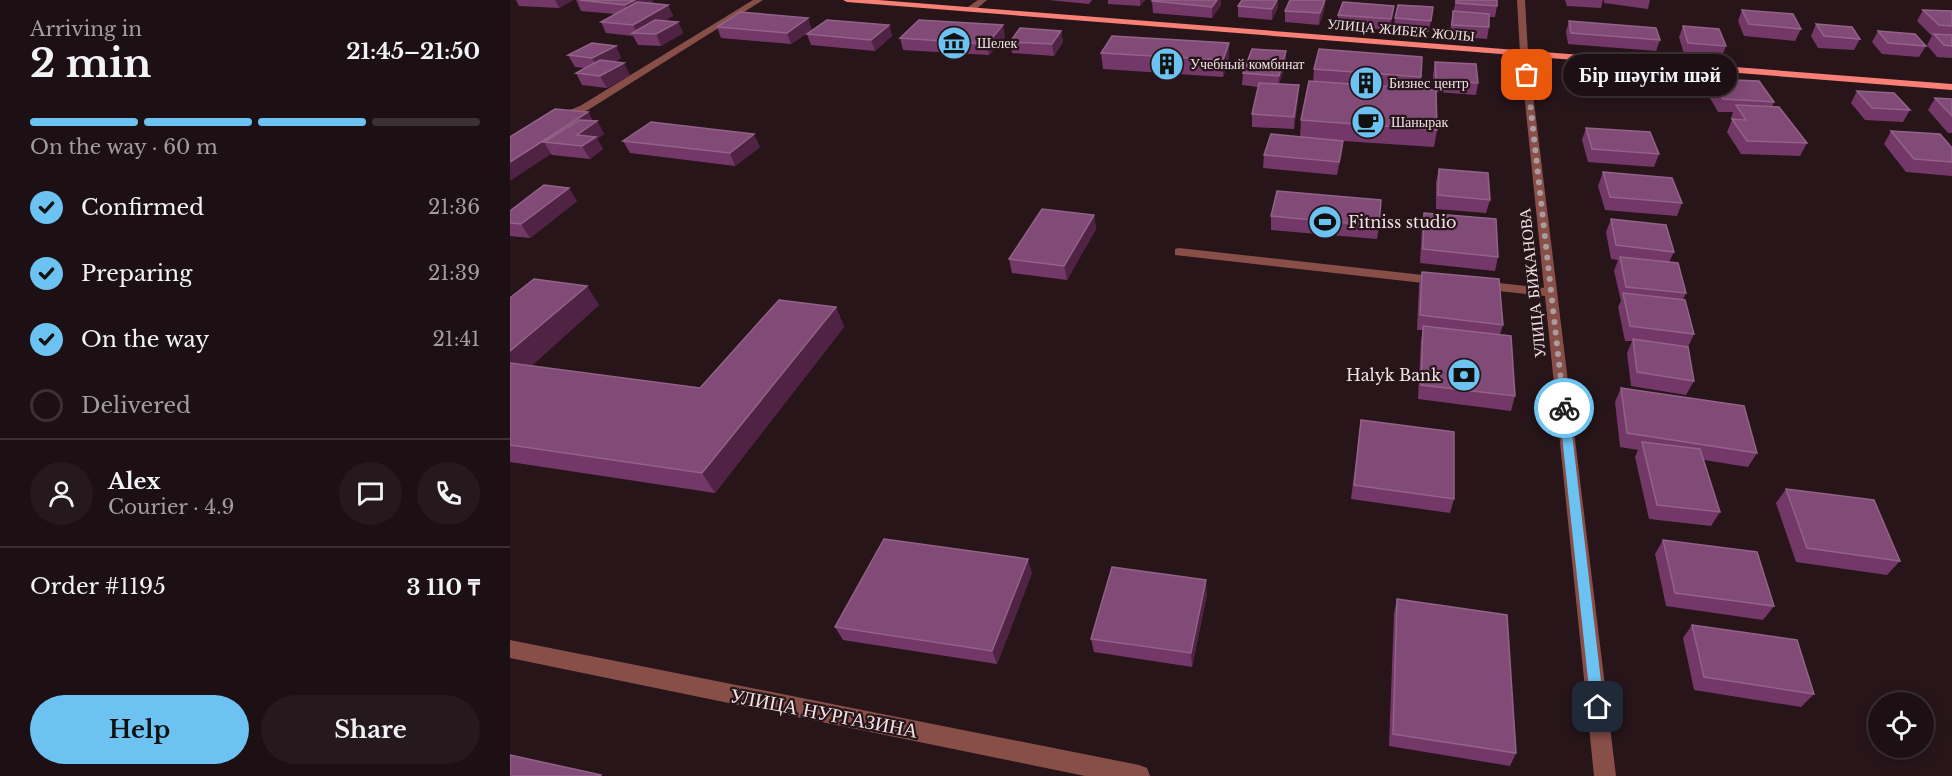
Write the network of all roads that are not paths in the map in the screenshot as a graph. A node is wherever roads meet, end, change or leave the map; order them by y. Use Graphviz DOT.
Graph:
graph roads {
  1 [pos="759,0"];
  2 [pos="847,0"];
  3 [pos="983,0"];
  4 [pos="1521,0"];
  5 [pos="971,9"];
  6 [pos="1524,53"];
  7 [pos="1952,87"];
  8 [pos="552,118"];
  9 [pos="1179,252"];
  10 [pos="1551,293"];
  11 [pos="510,649"];
  12 [pos="1139,776"];
  13 [pos="1605,776"];
  1 -- 8 [label="street"];
  2 -- 5 [label="main road, УЛИЦА ЖИБЕК ЖОЛЫ"];
  3 -- 5 [label="street"];
  4 -- 6 [label="street, УЛИЦА БИЖАНОВА"];
  5 -- 6 [label="main road, УЛИЦА ЖИБЕК ЖОЛЫ"];
  6 -- 7 [label="main road, УЛИЦА ЖИБЕК ЖОЛЫ"];
  6 -- 10 [label="street, УЛИЦА БИЖАНОВА"];
  9 -- 10 [label="street"];
  10 -- 13 [label="street, УЛИЦА БИЖАНОВА"];
  11 -- 12 [label="street, УЛИЦА НУРГАЗИНА"];
}
